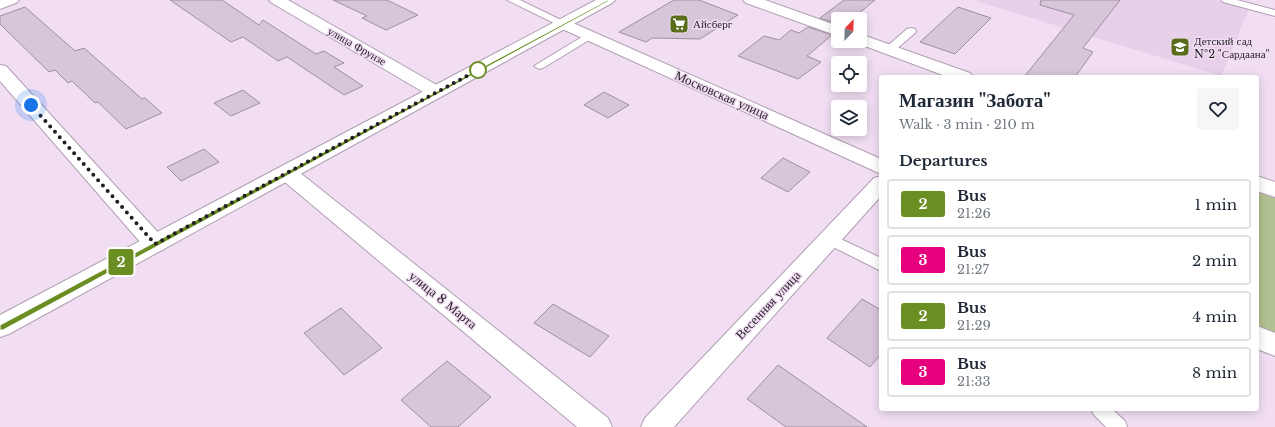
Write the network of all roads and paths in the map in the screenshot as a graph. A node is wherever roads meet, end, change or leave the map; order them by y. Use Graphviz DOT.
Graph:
graph roads {
  1 [pos="12,0"];
  2 [pos="277,0"];
  3 [pos="512,0"];
  4 [pos="608,0"];
  5 [pos="751,0"];
  6 [pos="1226,0"];
  7 [pos="0,4"];
  8 [pos="1275,13"];
  9 [pos="564,24"];
  10 [pos="831,29"];
  11 [pos="911,31"];
  12 [pos="590,35"];
  13 [pos="867,42"];
  14 [pos="889,50"];
  15 [pos="539,66"];
  16 [pos="0,70"];
  17 [pos="958,75"];
  18 [pos="436,92"];
  19 [pos="879,166"];
  20 [pos="287,172"];
  21 [pos="1259,184"];
  22 [pos="879,185"];
  23 [pos="1275,190"];
  24 [pos="830,239"];
  25 [pos="155,244"];
  26 [pos="879,264"];
  27 [pos="0,327"];
  28 [pos="1259,338"];
  29 [pos="1275,345"];
  30 [pos="1102,411"];
  31 [pos="598,427"];
  32 [pos="655,427"];
  33 [pos="1118,427"];
  1 -- 7 [label="street"];
  2 -- 18 [label="street, улица Фрунзе"];
  3 -- 9 [label="lane"];
  4 -- 9 [label="street"];
  5 -- 10 [label="street"];
  6 -- 8 [label="lane"];
  9 -- 12 [label="street, Московская улица"];
  9 -- 18 [label="street"];
  11 -- 14 [label="lane"];
  12 -- 15 [label="lane"];
  12 -- 19 [label="street, Московская улица"];
  13 -- 14 [label="street"];
  14 -- 17 [label="street"];
  16 -- 25 [label="street"];
  18 -- 20 [label="street"];
  20 -- 25 [label="street"];
  20 -- 31 [label="street, улица 8 Марта"];
  21 -- 23 [label="street"];
  22 -- 24 [label="street, Весенняя улица"];
  24 -- 26 [label="lane"];
  24 -- 32 [label="street, Весенняя улица"];
  25 -- 27 [label="street"];
  28 -- 29 [label="street"];
  30 -- 33 [label="lane"];
}
